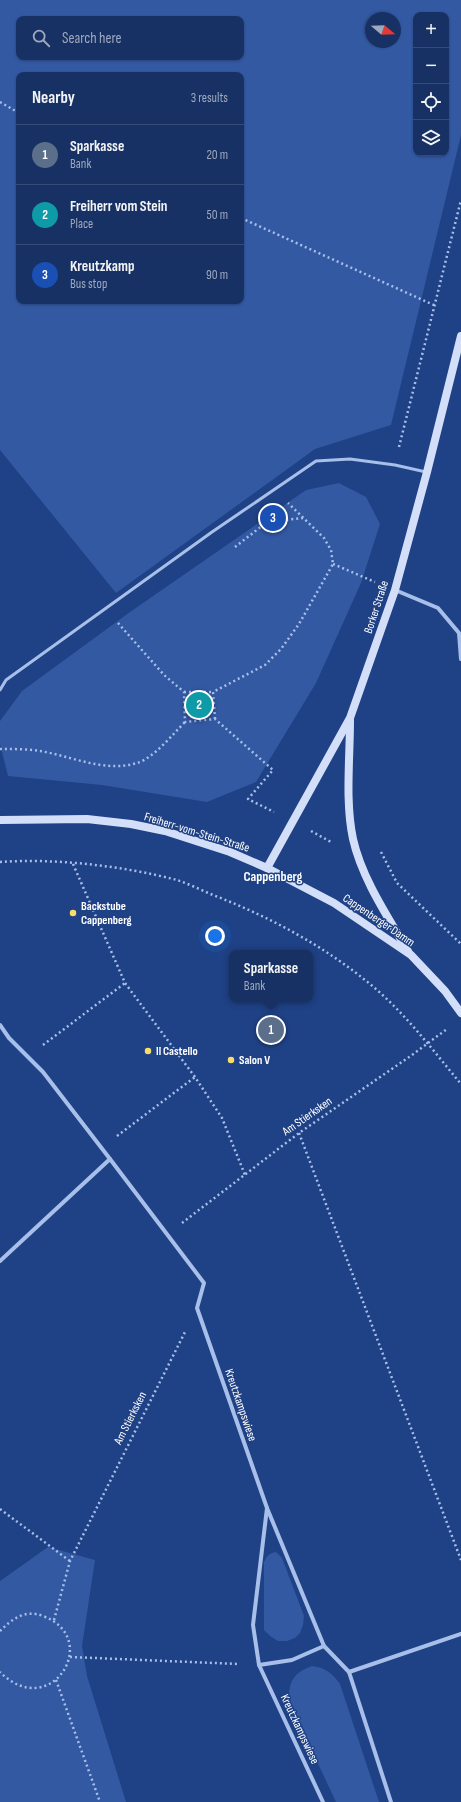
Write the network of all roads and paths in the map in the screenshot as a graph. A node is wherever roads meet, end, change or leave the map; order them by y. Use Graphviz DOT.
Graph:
graph roads {
  1 [pos="0,102"];
  2 [pos="16,111"];
  3 [pos="461,200"];
  4 [pos="244,219"];
  5 [pos="436,306"];
  6 [pos="461,336"];
  7 [pos="395,465"];
  8 [pos="427,472"];
  9 [pos="274,490"];
  10 [pos="303,518"];
  11 [pos="235,547"];
  12 [pos="333,564"];
  13 [pos="395,590"];
  14 [pos="106,609"];
  15 [pos="460,633"];
  16 [pos="461,659"];
  17 [pos="0,690"];
  18 [pos="184,692"];
  19 [pos="214,692"];
  20 [pos="350,718"];
  21 [pos="215,719"];
  22 [pos="186,722"];
  23 [pos="0,749"];
  24 [pos="248,799"];
  25 [pos="0,820"];
  26 [pos="353,839"];
  27 [pos="0,862"];
  28 [pos="73,864"];
  29 [pos="267,868"];
  30 [pos="461,944"];
  31 [pos="411,955"];
  32 [pos="125,983"];
  33 [pos="461,1013"];
  34 [pos="0,1025"];
  35 [pos="450,1026"];
  36 [pos="427,1043"];
  37 [pos="29,1057"];
  38 [pos="195,1077"];
  39 [pos="461,1084"];
  40 [pos="299,1133"];
  41 [pos="102,1147"];
  42 [pos="110,1159"];
  43 [pos="245,1175"];
  44 [pos="167,1234"];
  45 [pos="0,1261"];
  46 [pos="197,1308"];
  47 [pos="267,1508"];
  48 [pos="0,1509"];
  49 [pos="461,1560"];
  50 [pos="70,1561"];
  51 [pos="54,1620"];
  52 [pos="0,1631"];
  53 [pos="461,1634"];
  54 [pos="324,1646"];
  55 [pos="70,1657"];
  56 [pos="259,1665"];
  57 [pos="0,1672"];
  58 [pos="349,1672"];
  59 [pos="56,1680"];
  60 [pos="100,1802"];
  61 [pos="323,1802"];
  62 [pos="391,1802"];
  1 -- 2 [label="path"];
  3 -- 5 [label="path"];
  4 -- 5 [label="path"];
  5 -- 7 [label="path"];
  6 -- 8 [label="street, Borker Straße"];
  7 -- 8 [label="lane"];
  7 -- 9 [label="lane"];
  8 -- 13 [label="street, Borker Straße"];
  9 -- 10 [label="path"];
  9 -- 14 [label="lane"];
  10 -- 11 [label="path"];
  10 -- 12 [label="path"];
  12 -- 13 [label="path"];
  12 -- 19 [label="path"];
  13 -- 15 [label="street"];
  13 -- 20 [label="street, Borker Straße"];
  14 -- 17 [label="lane"];
  14 -- 18 [label="path"];
  15 -- 16 [label="street"];
  18 -- 19 [label="path"];
  18 -- 22 [label="path"];
  19 -- 21 [label="path"];
  20 -- 26 [label="street"];
  20 -- 29 [label="street, Borker Straße"];
  21 -- 22 [label="path"];
  21 -- 24 [label="path"];
  22 -- 23 [label="path"];
  25 -- 29 [label="street, Freiherr-vom-Stein-Straße"];
  26 -- 30 [label="path"];
  26 -- 31 [label="street"];
  27 -- 28 [label="path"];
  28 -- 32 [label="path"];
  28 -- 36 [label="path"];
  29 -- 31 [label="street, Cappenberger Damm"];
  31 -- 33 [label="street, Cappenberger Damm"];
  32 -- 37 [label="path"];
  32 -- 38 [label="path"];
  34 -- 37 [label="street"];
  35 -- 36 [label="path, Am Stierksken"];
  36 -- 39 [label="path"];
  36 -- 40 [label="path, Am Stierksken"];
  37 -- 41 [label="street"];
  38 -- 41 [label="path"];
  38 -- 43 [label="path"];
  40 -- 43 [label="path, Am Stierksken"];
  40 -- 49 [label="path"];
  41 -- 42 [label="street"];
  42 -- 44 [label="street"];
  42 -- 45 [label="street"];
  43 -- 44 [label="path, Am Stierksken"];
  44 -- 46 [label="street"];
  46 -- 47 [label="street, Kreutzkampswiese"];
  46 -- 50 [label="path, Am Stierksken"];
  47 -- 54 [label="street, Kreutzkampswiese"];
  47 -- 56 [label="street, Kreutzkampswiese"];
  48 -- 50 [label="path"];
  50 -- 51 [label="path, Am Stierksken"];
  51 -- 52 [label="path"];
  51 -- 55 [label="path"];
  53 -- 58 [label="street"];
  54 -- 56 [label="street"];
  54 -- 58 [label="street, Kreutzkampswiese"];
  55 -- 56 [label="path"];
  55 -- 59 [label="path"];
  56 -- 61 [label="street, Kreutzkampswiese"];
  57 -- 59 [label="path"];
  58 -- 62 [label="street, Kreutzkampswiese"];
  59 -- 60 [label="path"];
}
